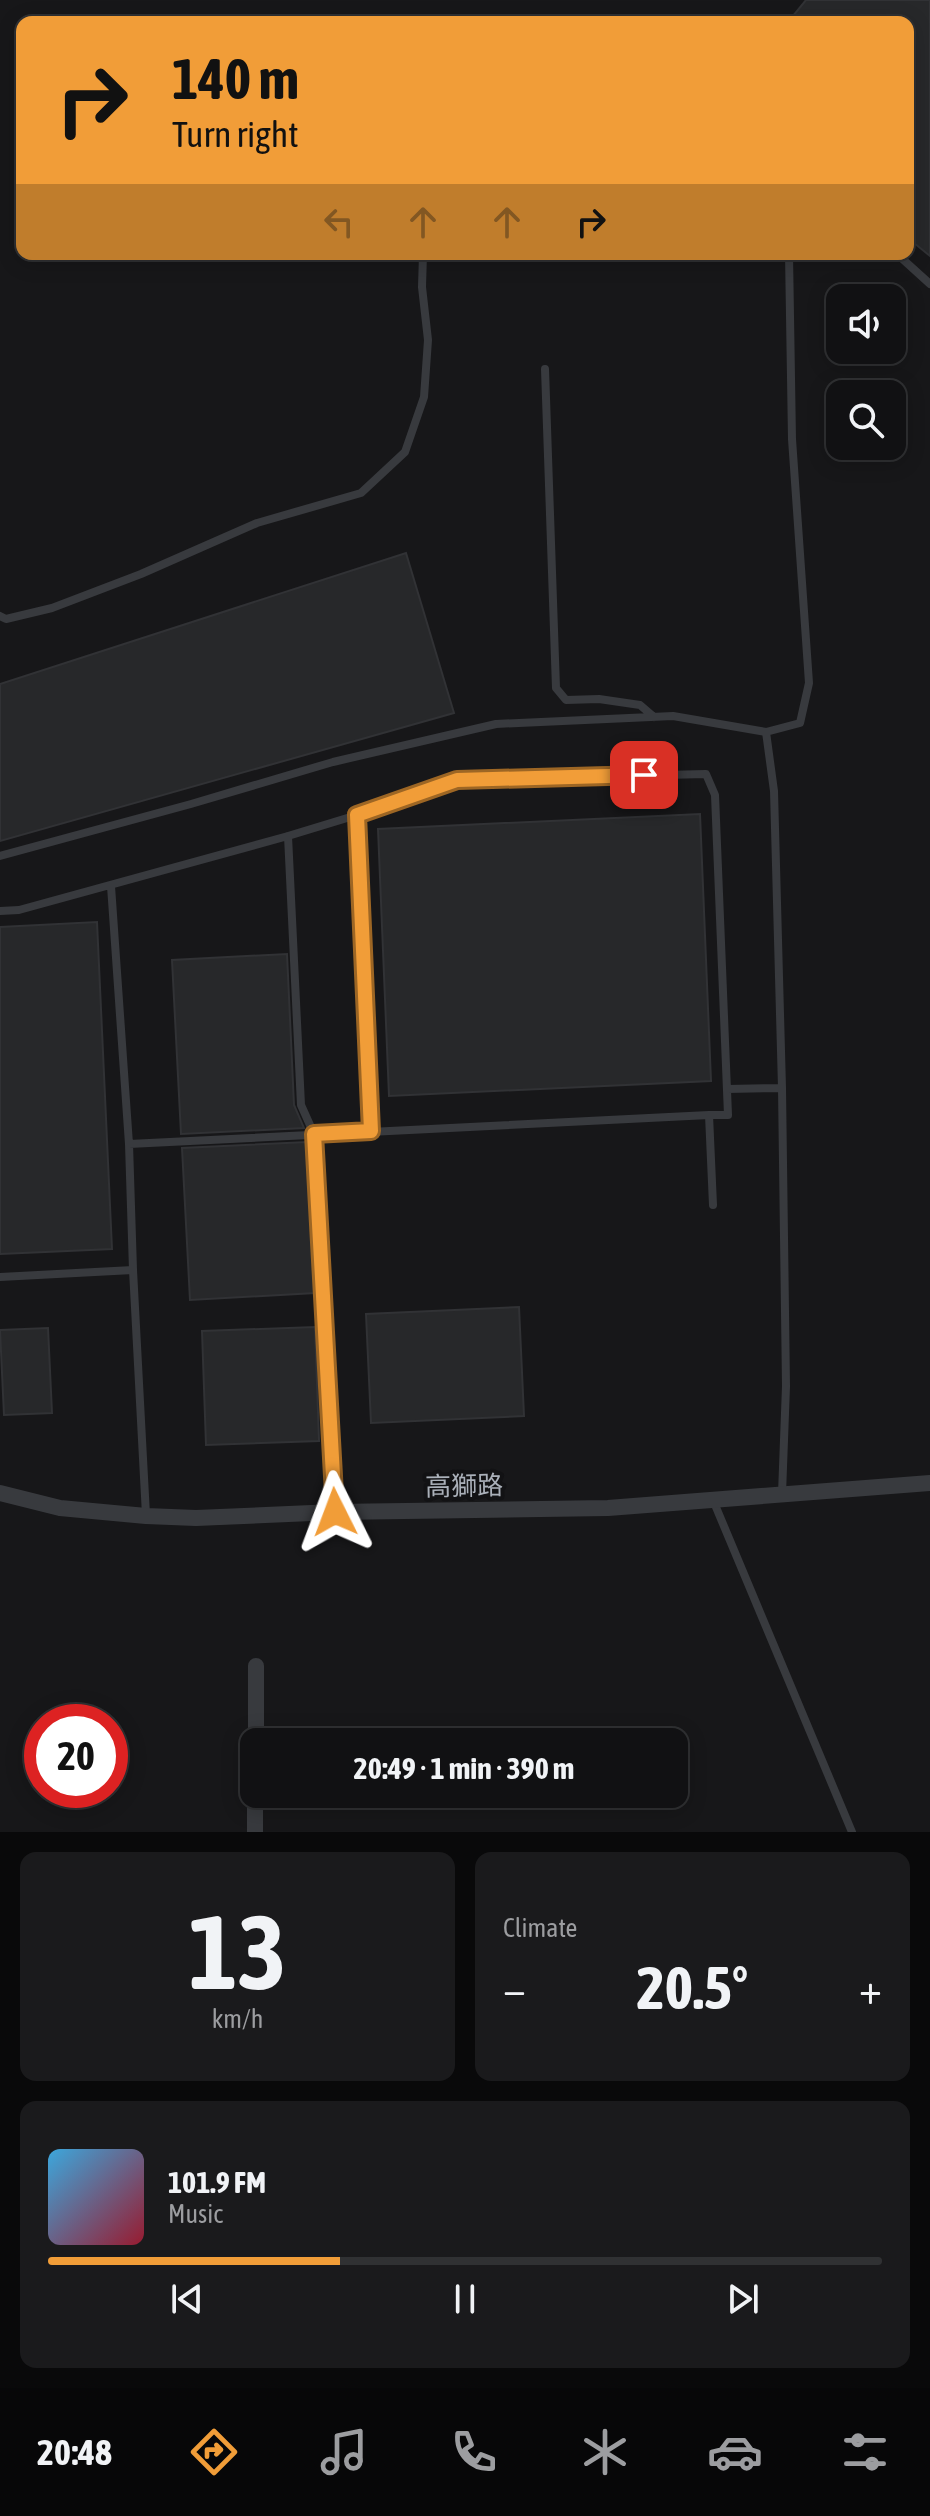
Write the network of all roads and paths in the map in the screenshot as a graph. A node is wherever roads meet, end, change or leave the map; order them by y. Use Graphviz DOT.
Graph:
graph roads {
  1 [pos="423,260"];
  2 [pos="789,260"];
  3 [pos="904,260"];
  4 [pos="930,284"];
  5 [pos="545,369"];
  6 [pos="0,616"];
  7 [pos="655,717"];
  8 [pos="766,732"];
  9 [pos="357,815"];
  10 [pos="288,836"];
  11 [pos="0,856"];
  12 [pos="111,886"];
  13 [pos="0,911"];
  14 [pos="782,1088"];
  15 [pos="727,1089"];
  16 [pos="709,1115"];
  17 [pos="371,1131"];
  18 [pos="314,1134"];
  19 [pos="129,1144"];
  20 [pos="713,1205"];
  21 [pos="133,1270"];
  22 [pos="0,1277"];
  23 [pos="930,1483"];
  24 [pos="0,1493"];
  25 [pos="782,1494"];
  26 [pos="713,1500"];
  27 [pos="335,1512"];
  28 [pos="146,1516"];
  29 [pos="256,1666"];
  30 [pos="256,1728"];
  31 [pos="255,1808"];
  32 [pos="255,1832"];
  33 [pos="852,1832"];
  1 -- 6 [label="lane"];
  2 -- 8 [label="lane"];
  3 -- 4 [label="lane"];
  5 -- 7 [label="lane"];
  7 -- 8 [label="lane"];
  7 -- 11 [label="lane"];
  8 -- 14 [label="lane"];
  9 -- 10 [label="lane"];
  9 -- 15 [label="lane"];
  9 -- 17 [label="lane"];
  10 -- 12 [label="lane"];
  10 -- 18 [label="lane"];
  12 -- 13 [label="lane"];
  12 -- 19 [label="lane"];
  14 -- 15 [label="lane"];
  14 -- 25 [label="lane"];
  15 -- 16 [label="lane"];
  16 -- 17 [label="lane"];
  16 -- 20 [label="lane"];
  17 -- 18 [label="lane"];
  18 -- 19 [label="lane"];
  18 -- 27 [label="lane"];
  19 -- 21 [label="lane"];
  21 -- 22 [label="lane"];
  21 -- 28 [label="lane"];
  23 -- 25 [label="street, 高獅路"];
  24 -- 28 [label="street, 高獅路"];
  25 -- 26 [label="street, 高獅路"];
  26 -- 27 [label="street, 高獅路"];
  26 -- 33 [label="lane"];
  27 -- 28 [label="street, 高獅路"];
  29 -- 30 [label="street"];
  31 -- 32 [label="street"];
}
